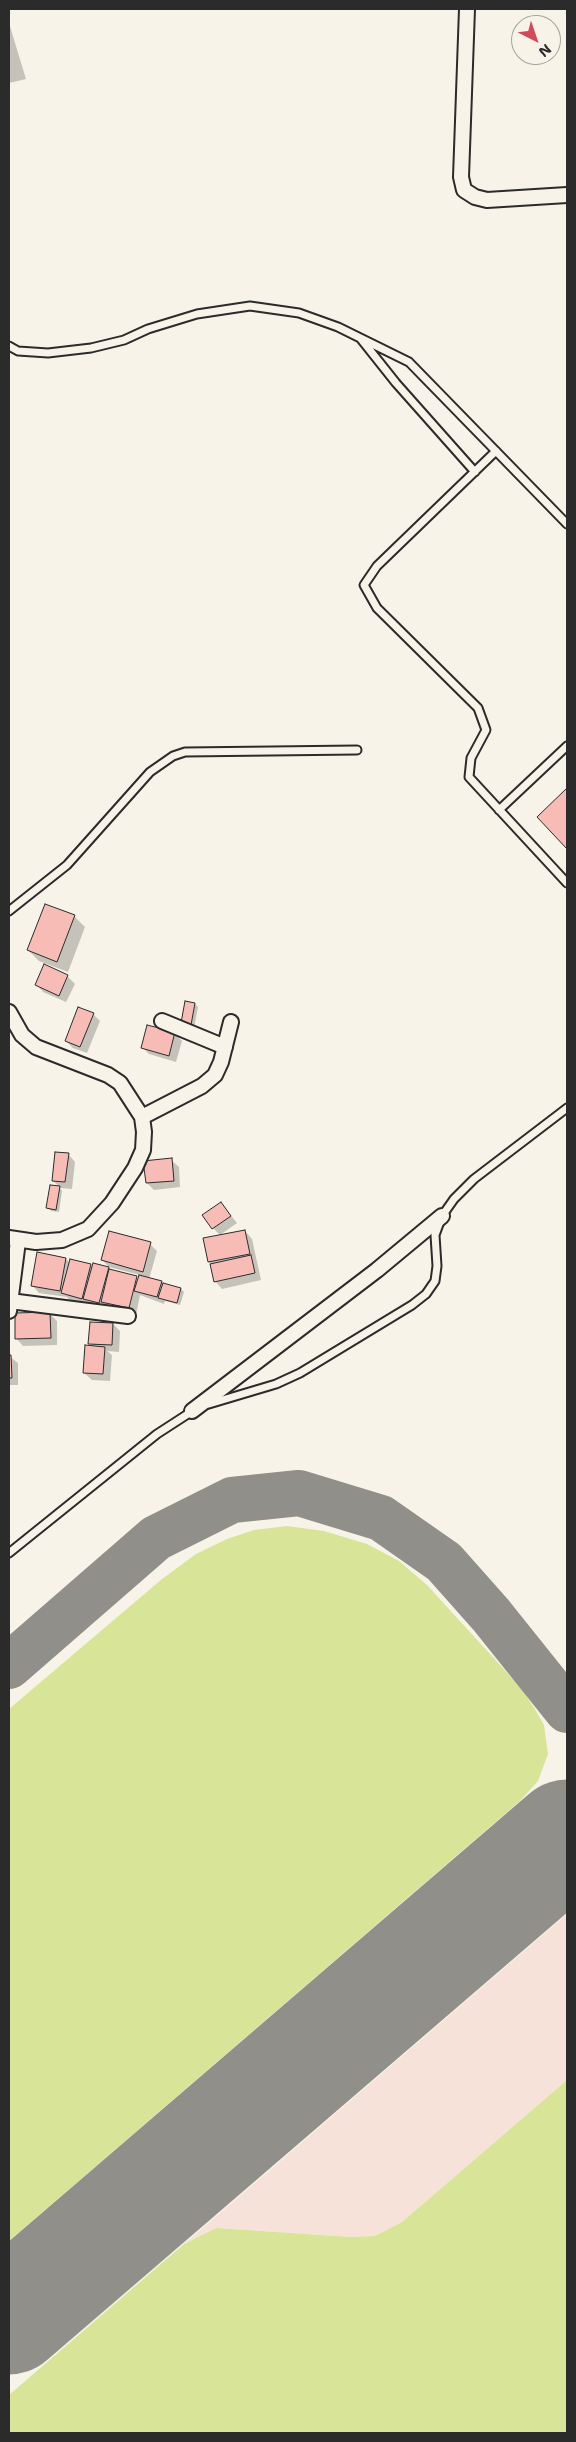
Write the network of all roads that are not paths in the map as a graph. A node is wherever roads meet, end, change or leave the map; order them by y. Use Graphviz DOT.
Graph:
graph roads {
  1 [pos="467,9"];
  2 [pos="567,195"];
  3 [pos="359,337"];
  4 [pos="9,346"];
  5 [pos="496,451"];
  6 [pos="475,472"];
  7 [pos="567,524"];
  8 [pos="567,746"];
  9 [pos="357,750"];
  10 [pos="500,810"];
  11 [pos="567,883"];
  12 [pos="9,911"];
  13 [pos="9,1012"];
  14 [pos="162,1021"];
  15 [pos="231,1022"];
  16 [pos="225,1047"];
  17 [pos="567,1108"];
  18 [pos="142,1117"];
  19 [pos="442,1216"];
  20 [pos="13,1239"];
  21 [pos="9,1306"];
  22 [pos="128,1316"];
  23 [pos="192,1411"];
  24 [pos="9,1553"];
  1 -- 2 [label="street"];
  3 -- 4 [label="lane"];
  3 -- 5 [label="lane"];
  3 -- 6 [label="lane"];
  5 -- 6 [label="lane"];
  5 -- 7 [label="lane"];
  6 -- 10 [label="lane"];
  8 -- 10 [label="lane"];
  9 -- 12 [label="lane"];
  10 -- 11 [label="lane"];
  13 -- 18 [label="street"];
  14 -- 16 [label="street"];
  15 -- 16 [label="street"];
  16 -- 18 [label="street"];
  17 -- 19 [label="lane"];
  18 -- 20 [label="street"];
  19 -- 23 [label="street"];
  19 -- 23 [label="lane"];
  20 -- 21 [label="street"];
  21 -- 22 [label="street"];
  23 -- 24 [label="lane"];
}
